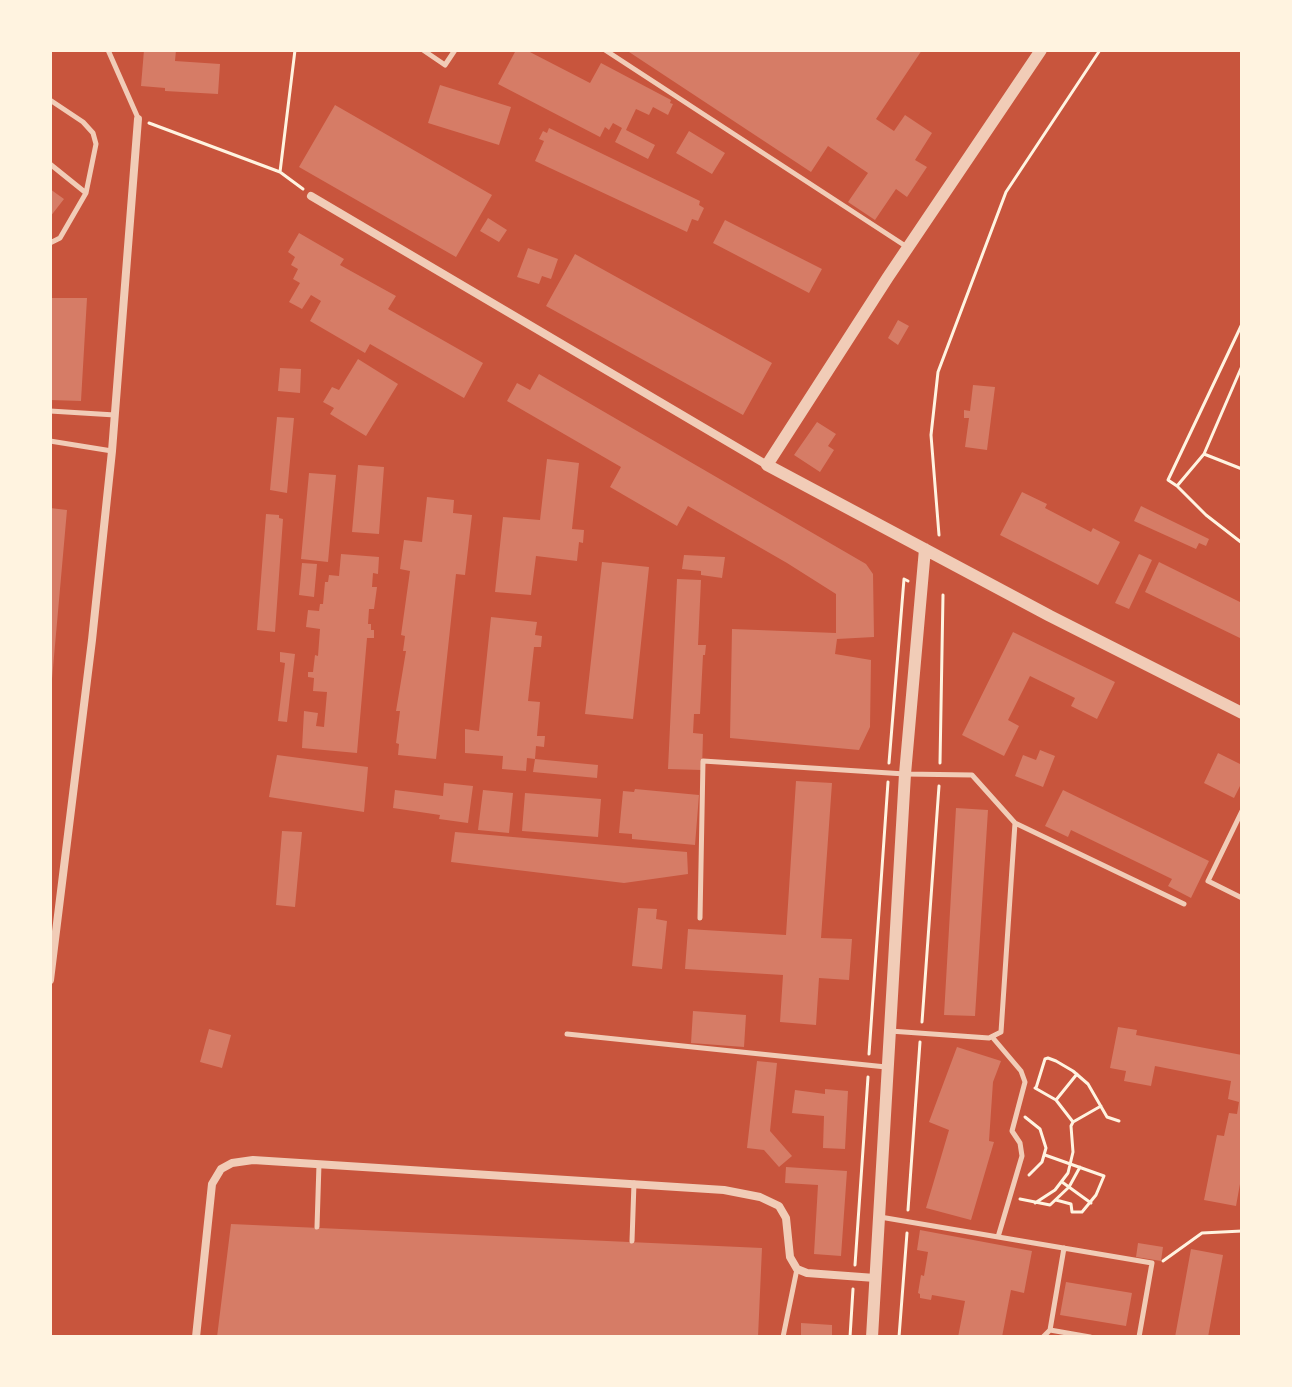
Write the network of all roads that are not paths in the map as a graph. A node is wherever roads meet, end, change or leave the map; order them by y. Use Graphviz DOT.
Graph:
graph roads {
  1 [pos="108,50"];
  2 [pos="423,50"];
  3 [pos="455,50"];
  4 [pos="605,50"];
  5 [pos="1041,50"];
  6 [pos="50,100"];
  7 [pos="138,119"];
  8 [pos="50,164"];
  9 [pos="86,193"];
  10 [pos="311,196"];
  11 [pos="50,243"];
  12 [pos="908,248"];
  13 [pos="50,411"];
  14 [pos="115,415"];
  15 [pos="50,441"];
  16 [pos="112,451"];
  17 [pos="767,465"];
  18 [pos="925,549"];
  19 [pos="1242,713"];
  20 [pos="905,774"];
  21 [pos="1242,811"];
  22 [pos="1015,823"];
  23 [pos="1242,898"];
  24 [pos="1184,904"];
  25 [pos="700,918"];
  26 [pos="50,980"];
  27 [pos="889,1031"];
  28 [pos="567,1034"];
  29 [pos="993,1038"];
  30 [pos="887,1067"];
  31 [pos="319,1164"];
  32 [pos="634,1183"];
  33 [pos="879,1216"];
  34 [pos="317,1227"];
  35 [pos="998,1237"];
  36 [pos="632,1241"];
  37 [pos="1064,1248"];
  38 [pos="797,1269"];
  39 [pos="875,1278"];
  40 [pos="1050,1330"];
  41 [pos="196,1337"];
  42 [pos="783,1337"];
  43 [pos="872,1337"];
  44 [pos="1043,1337"];
  45 [pos="1090,1337"];
  46 [pos="1139,1337"];
  1 -- 7 [label="lane"];
  2 -- 3 [label="lane"];
  4 -- 12 [label="lane"];
  5 -- 12 [label="street"];
  6 -- 9 [label="lane"];
  7 -- 14 [label="street"];
  8 -- 9 [label="lane"];
  9 -- 11 [label="lane"];
  10 -- 17 [label="street"];
  12 -- 17 [label="street"];
  13 -- 14 [label="lane"];
  14 -- 16 [label="street"];
  15 -- 16 [label="lane"];
  16 -- 26 [label="street"];
  17 -- 18 [label="street"];
  18 -- 19 [label="street"];
  18 -- 20 [label="street"];
  20 -- 22 [label="lane"];
  20 -- 25 [label="lane"];
  20 -- 27 [label="street"];
  21 -- 23 [label="lane"];
  22 -- 24 [label="lane"];
  22 -- 29 [label="lane"];
  27 -- 29 [label="lane"];
  27 -- 30 [label="street"];
  28 -- 30 [label="lane"];
  29 -- 35 [label="lane"];
  30 -- 33 [label="street"];
  31 -- 32 [label="street"];
  31 -- 34 [label="lane"];
  31 -- 41 [label="street"];
  32 -- 36 [label="lane"];
  32 -- 38 [label="street"];
  33 -- 35 [label="lane"];
  33 -- 39 [label="street"];
  35 -- 37 [label="lane"];
  37 -- 40 [label="lane"];
  37 -- 46 [label="lane"];
  38 -- 39 [label="street"];
  38 -- 42 [label="lane"];
  39 -- 43 [label="street"];
  40 -- 44 [label="lane"];
  40 -- 45 [label="lane"];
}
